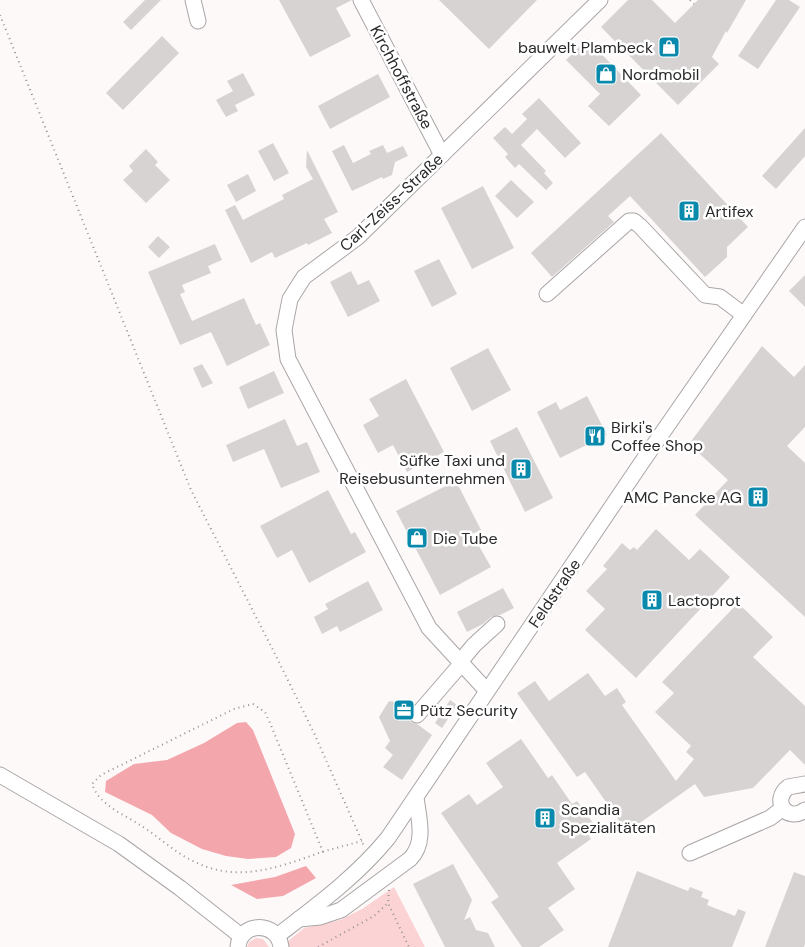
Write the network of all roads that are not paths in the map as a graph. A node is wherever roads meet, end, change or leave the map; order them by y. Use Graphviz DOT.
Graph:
graph roads {
  1 [pos="193,0"];
  2 [pos="600,0"];
  3 [pos="364,1"];
  4 [pos="198,21"];
  5 [pos="442,155"];
  6 [pos="805,227"];
  7 [pos="547,294"];
  8 [pos="744,314"];
  9 [pos="497,624"];
  10 [pos="461,663"];
  11 [pos="488,691"];
  12 [pos="417,715"];
  13 [pos="0,775"];
  14 [pos="805,784"];
  15 [pos="416,798"];
  16 [pos="783,808"];
  17 [pos="805,810"];
  18 [pos="690,852"];
  19 [pos="299,919"];
  20 [pos="240,942"];
  21 [pos="279,942"];
  1 -- 4 [label="street"];
  2 -- 5 [label="street, Carl-Zeiss-Straße"];
  3 -- 5 [label="street, Kirchhoffstraße"];
  5 -- 10 [label="street, Carl-Zeiss-Straße"];
  6 -- 8 [label="street, Feldstraße"];
  7 -- 8 [label="street"];
  8 -- 11 [label="street, Feldstraße"];
  9 -- 10 [label="street"];
  10 -- 11 [label="street, Carl-Zeiss-Straße"];
  10 -- 12 [label="street"];
  11 -- 15 [label="street, Feldstraße"];
  13 -- 20 [label="street"];
  14 -- 16 [label="street"];
  15 -- 19 [label="street, Feldstraße"];
  15 -- 19 [label="street"];
  16 -- 17 [label="street"];
  16 -- 18 [label="street"];
  19 -- 21 [label="street, Feldstraße"];
  20 -- 21 [label="street"];
}
